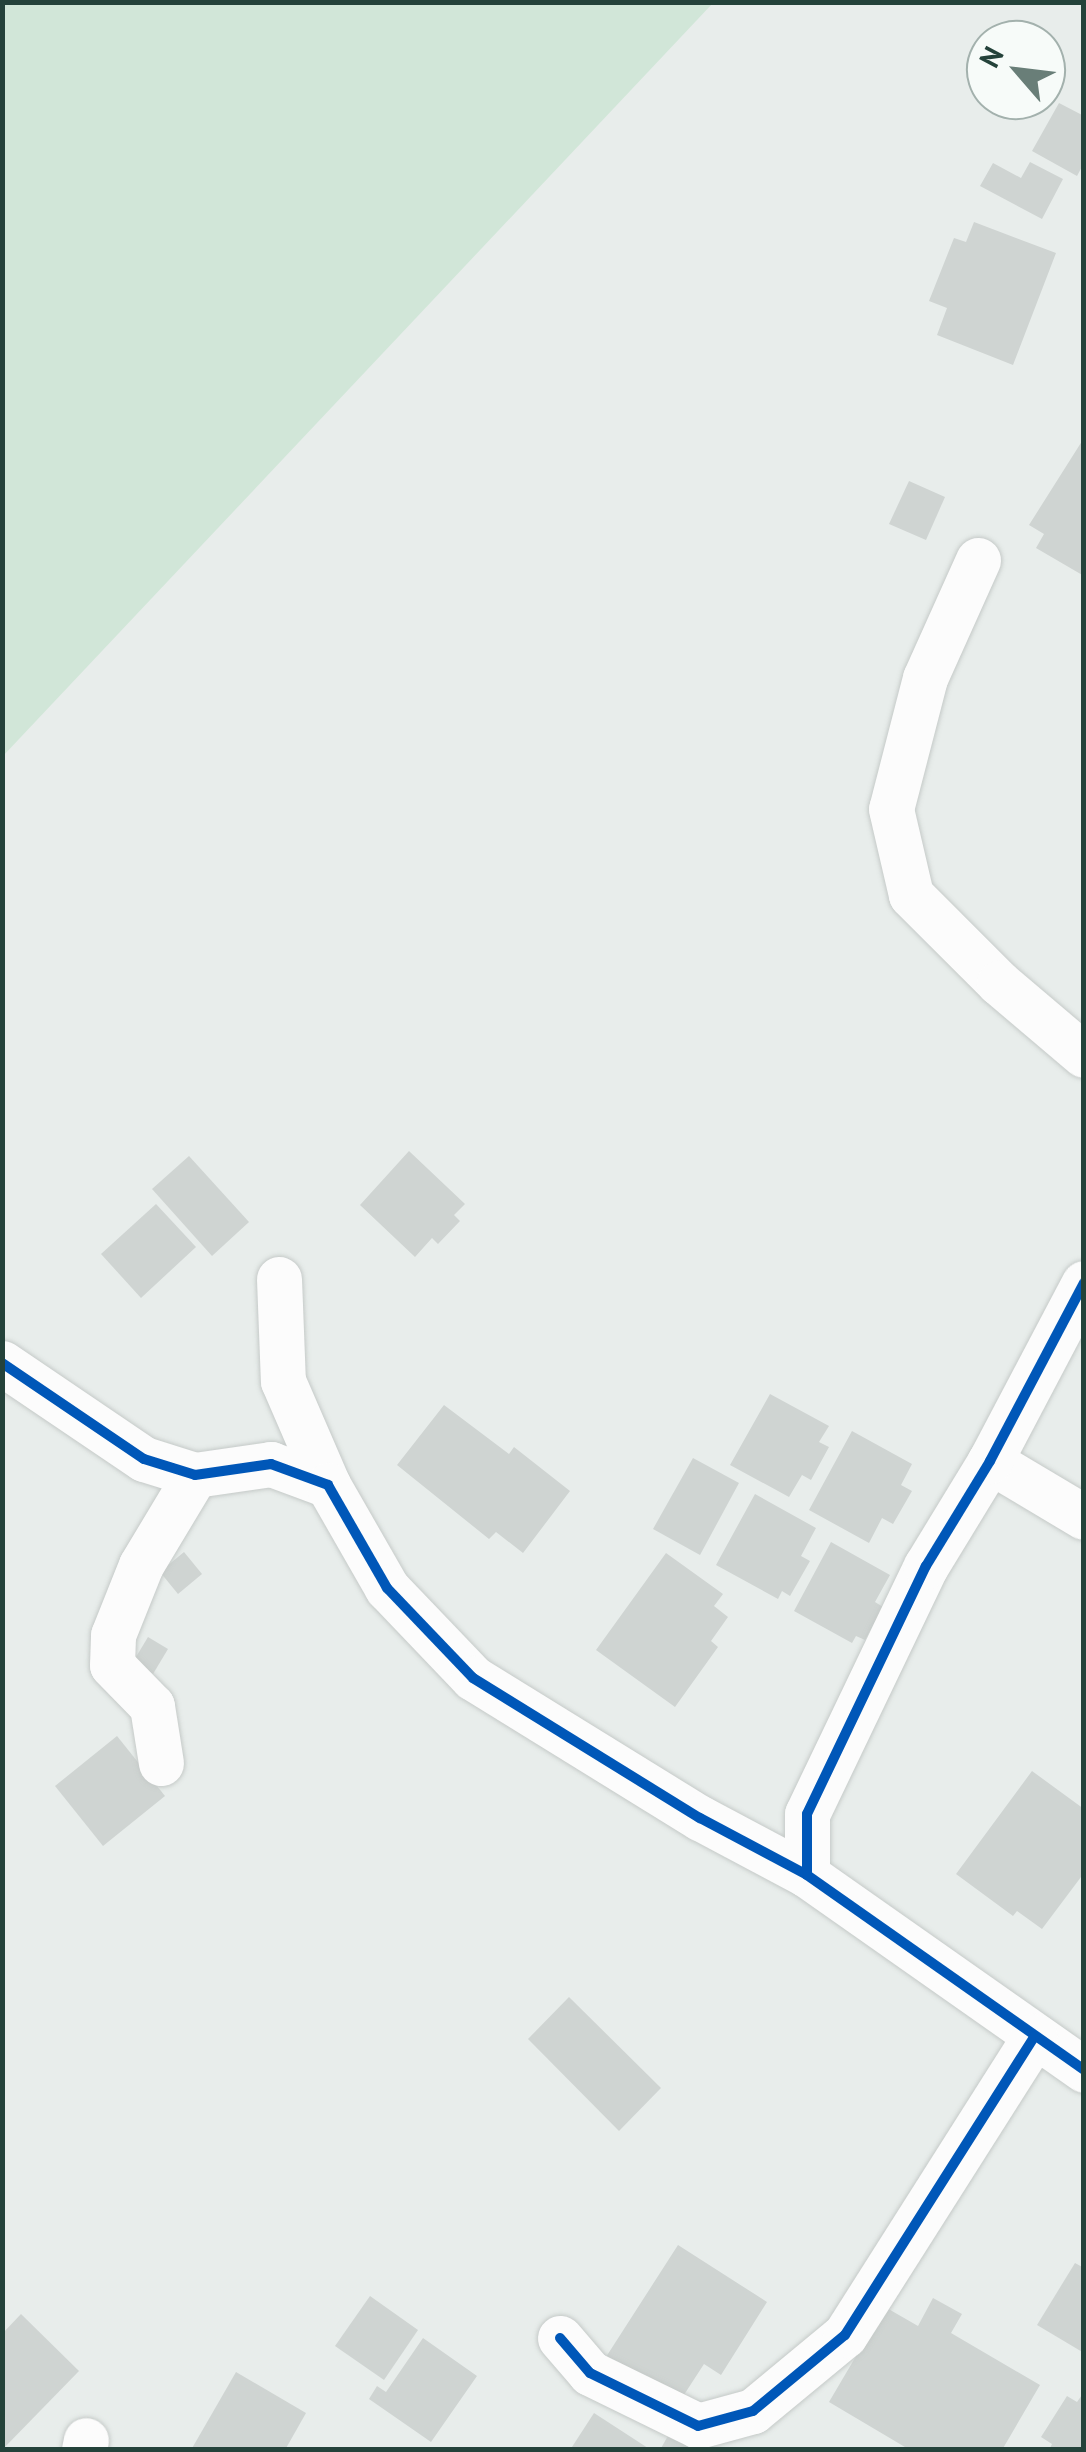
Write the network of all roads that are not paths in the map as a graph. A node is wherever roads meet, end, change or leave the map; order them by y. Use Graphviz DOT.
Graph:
graph roads {
  1 [pos="978,560"];
  2 [pos="1084,1055"];
  3 [pos="278,1278"];
  4 [pos="1084,1283"];
  5 [pos="2,1364"];
  6 [pos="990,1461"];
  7 [pos="196,1475"];
  8 [pos="328,1485"];
  9 [pos="1084,1516"];
  10 [pos="161,1763"];
  11 [pos="808,1875"];
  12 [pos="1035,2036"];
  13 [pos="1084,2070"];
  14 [pos="560,2338"];
  1 -- 2 [label="street"];
  3 -- 8 [label="street"];
  4 -- 6 [label="street"];
  5 -- 7 [label="street"];
  6 -- 9 [label="street"];
  6 -- 11 [label="street"];
  7 -- 8 [label="street"];
  7 -- 10 [label="street"];
  8 -- 11 [label="street"];
  11 -- 12 [label="street"];
  12 -- 13 [label="street"];
  12 -- 14 [label="street"];
}
